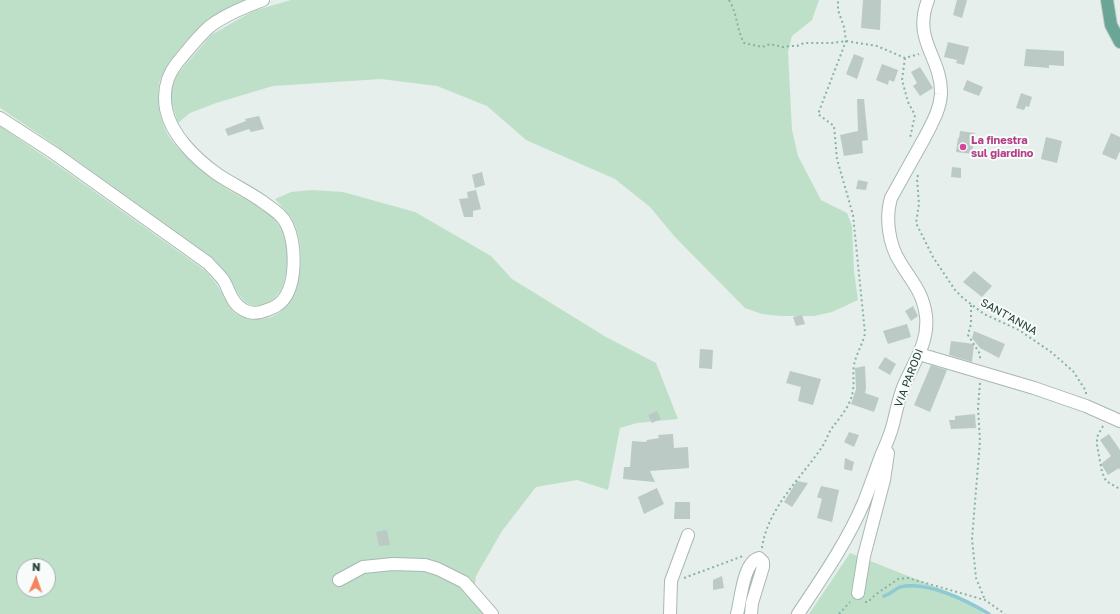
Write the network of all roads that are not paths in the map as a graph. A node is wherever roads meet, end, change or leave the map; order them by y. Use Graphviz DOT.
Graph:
graph roads {
  1 [pos="263,0"];
  2 [pos="928,0"];
  3 [pos="1107,0"];
  4 [pos="1120,42"];
  5 [pos="0,118"];
  6 [pos="920,354"];
  7 [pos="1114,419"];
  8 [pos="892,429"];
  9 [pos="688,535"];
  10 [pos="339,580"];
  11 [pos="858,593"];
  12 [pos="492,614"];
  13 [pos="670,614"];
  14 [pos="737,614"];
  15 [pos="751,614"];
  16 [pos="798,614"];
  1 -- 5 [label="street"];
  2 -- 6 [label="street, VIA PARODI"];
  3 -- 4 [label="main road"];
  6 -- 7 [label="street"];
  6 -- 8 [label="street, VIA PARODI"];
  8 -- 11 [label="street"];
  8 -- 16 [label="street, VIA PARODI"];
  9 -- 13 [label="street"];
  10 -- 12 [label="street"];
  14 -- 15 [label="street"];
}
